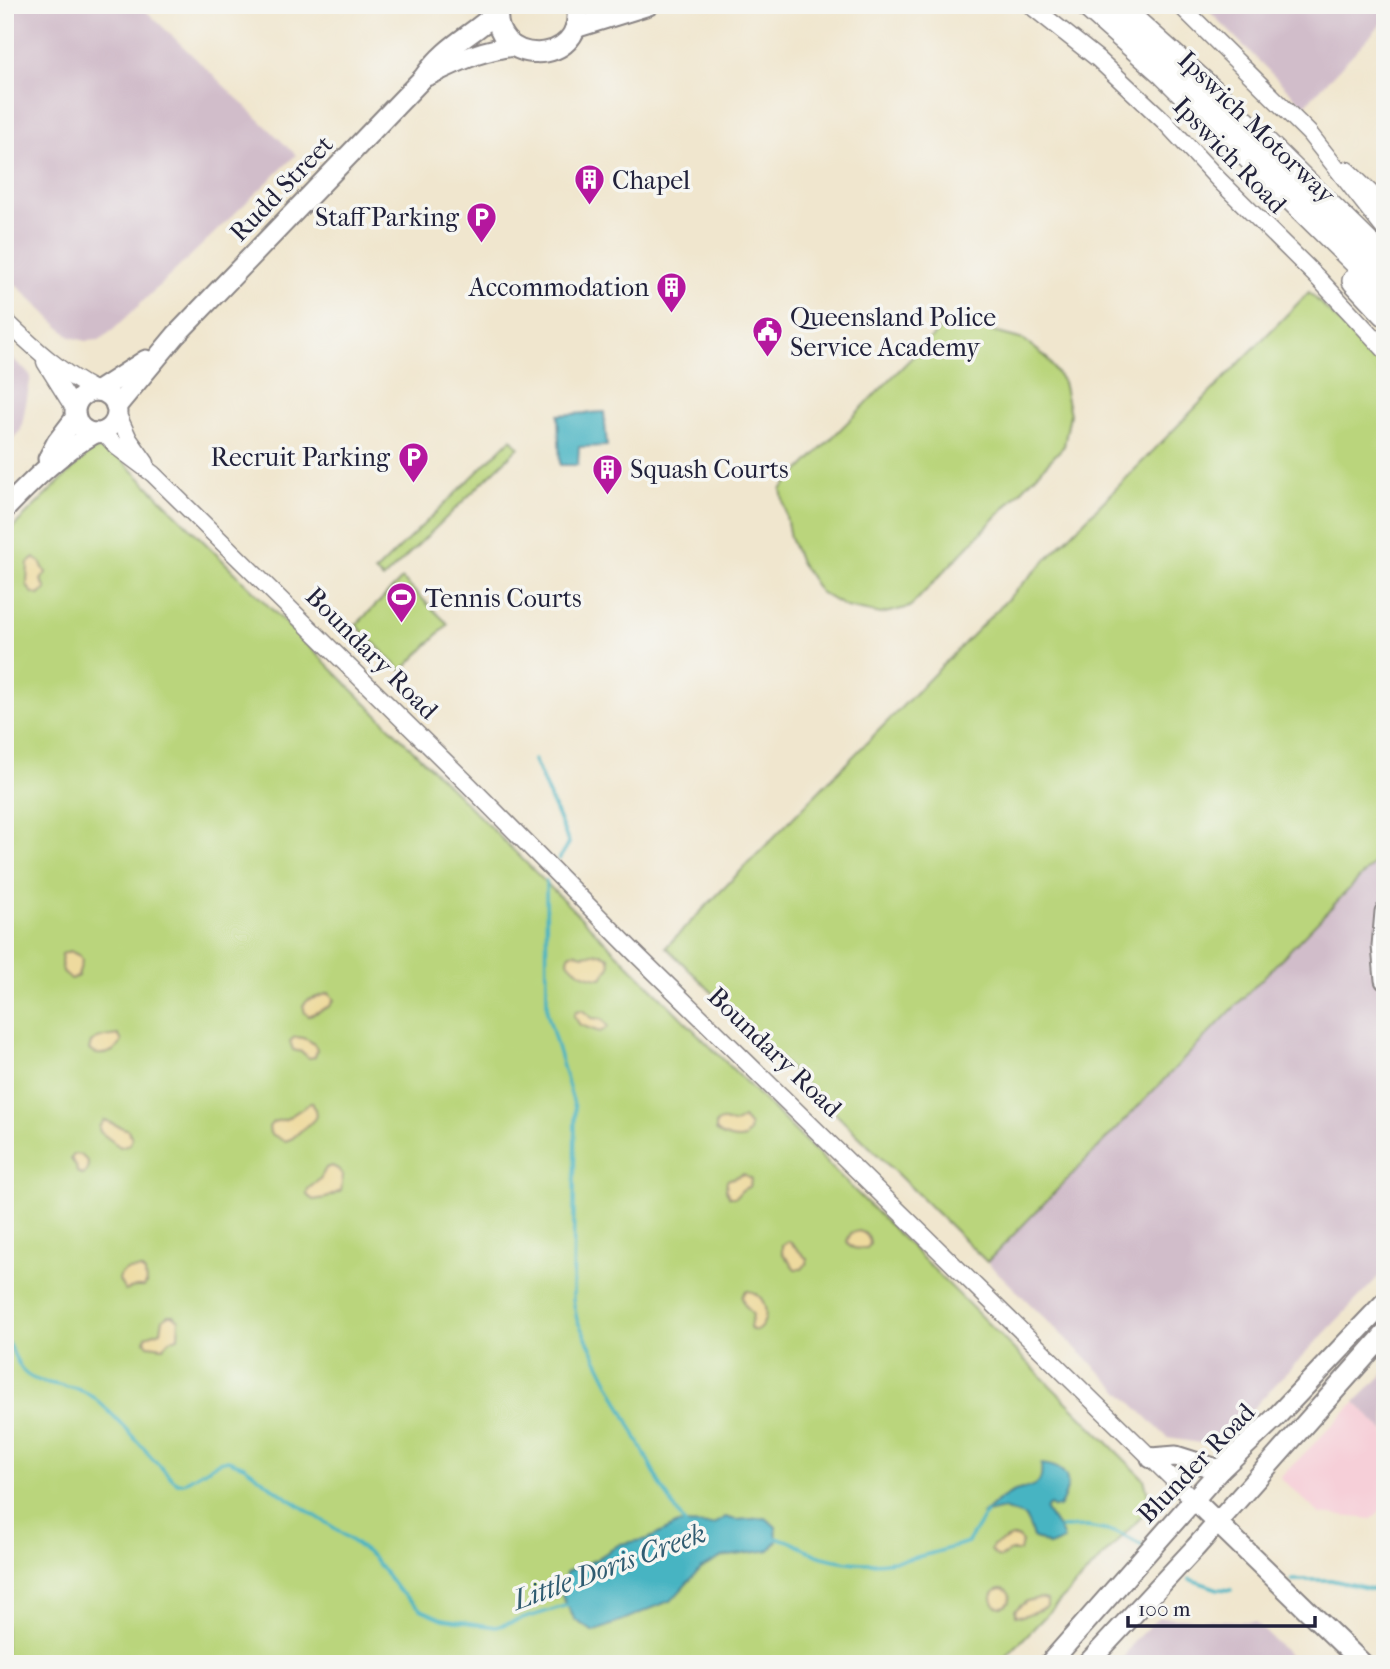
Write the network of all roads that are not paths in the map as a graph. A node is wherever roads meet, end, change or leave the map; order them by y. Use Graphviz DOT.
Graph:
graph roads {
  1 [pos="576,5"];
  2 [pos="649,5"];
  3 [pos="1030,5"];
  4 [pos="1086,5"];
  5 [pos="1117,5"];
  6 [pos="1132,5"];
  7 [pos="1180,5"];
  8 [pos="498,8"];
  9 [pos="575,28"];
  10 [pos="1148,32"];
  11 [pos="513,46"];
  12 [pos="423,78"];
  13 [pos="1301,125"];
  14 [pos="1259,167"];
  15 [pos="1378,200"];
  16 [pos="1385,230"];
  17 [pos="1385,260"];
  18 [pos="1385,291"];
  19 [pos="1385,314"];
  20 [pos="5,320"];
  21 [pos="176,335"];
  22 [pos="1385,350"];
  23 [pos="40,354"];
  24 [pos="97,391"];
  25 [pos="117,410"];
  26 [pos="76,414"];
  27 [pos="99,433"];
  28 [pos="41,472"];
  29 [pos="153,474"];
  30 [pos="5,509"];
  31 [pos="1385,912"];
  32 [pos="1385,980"];
  33 [pos="1385,1302"];
  34 [pos="1385,1334"];
  35 [pos="1152,1458"];
  36 [pos="1220,1470"];
  37 [pos="1194,1500"];
  38 [pos="1217,1522"];
  39 [pos="1049,1664"];
  40 [pos="1087,1664"];
  41 [pos="1363,1664"];
  1 -- 9 [label="main road"];
  2 -- 9 [label="main road"];
  3 -- 22 [label="street, Ipswich Road"];
  4 -- 14 [label="highway, Ipswich Motorway"];
  5 -- 10 [label="highway, Ipswich Motorway"];
  6 -- 10 [label="highway"];
  7 -- 13 [label="street"];
  8 -- 11 [label="main road"];
  8 -- 12 [label="main road, Rudd Street"];
  9 -- 11 [label="main road"];
  10 -- 17 [label="highway, Ipswich Motorway"];
  11 -- 12 [label="main road, Rudd Street"];
  12 -- 21 [label="main road, Rudd Street"];
  13 -- 15 [label="street"];
  13 -- 16 [label="street"];
  14 -- 18 [label="highway, Ipswich Motorway"];
  14 -- 19 [label="highway"];
  20 -- 23 [label="street"];
  21 -- 24 [label="main road, Rudd Street"];
  21 -- 25 [label="main road, Rudd Street"];
  23 -- 24 [label="street"];
  23 -- 26 [label="street"];
  24 -- 25 [label="main road"];
  24 -- 26 [label="main road"];
  25 -- 27 [label="main road"];
  25 -- 29 [label="street, Boundary Road"];
  26 -- 27 [label="main road"];
  26 -- 28 [label="main road"];
  27 -- 28 [label="main road"];
  27 -- 29 [label="street, Boundary Road"];
  28 -- 30 [label="main road"];
  29 -- 35 [label="street, Boundary Road"];
  31 -- 32 [label="main road"];
  33 -- 36 [label="main road, Blunder Road"];
  34 -- 38 [label="main road, Blunder Road"];
  35 -- 36 [label="main road"];
  35 -- 37 [label="street, Boundary Road"];
  36 -- 37 [label="main road, Blunder Road"];
  37 -- 38 [label="main road, Boundary Road"];
  37 -- 39 [label="main road, Blunder Road"];
  38 -- 40 [label="main road, Blunder Road"];
  38 -- 41 [label="main road, Boundary Road"];
}
